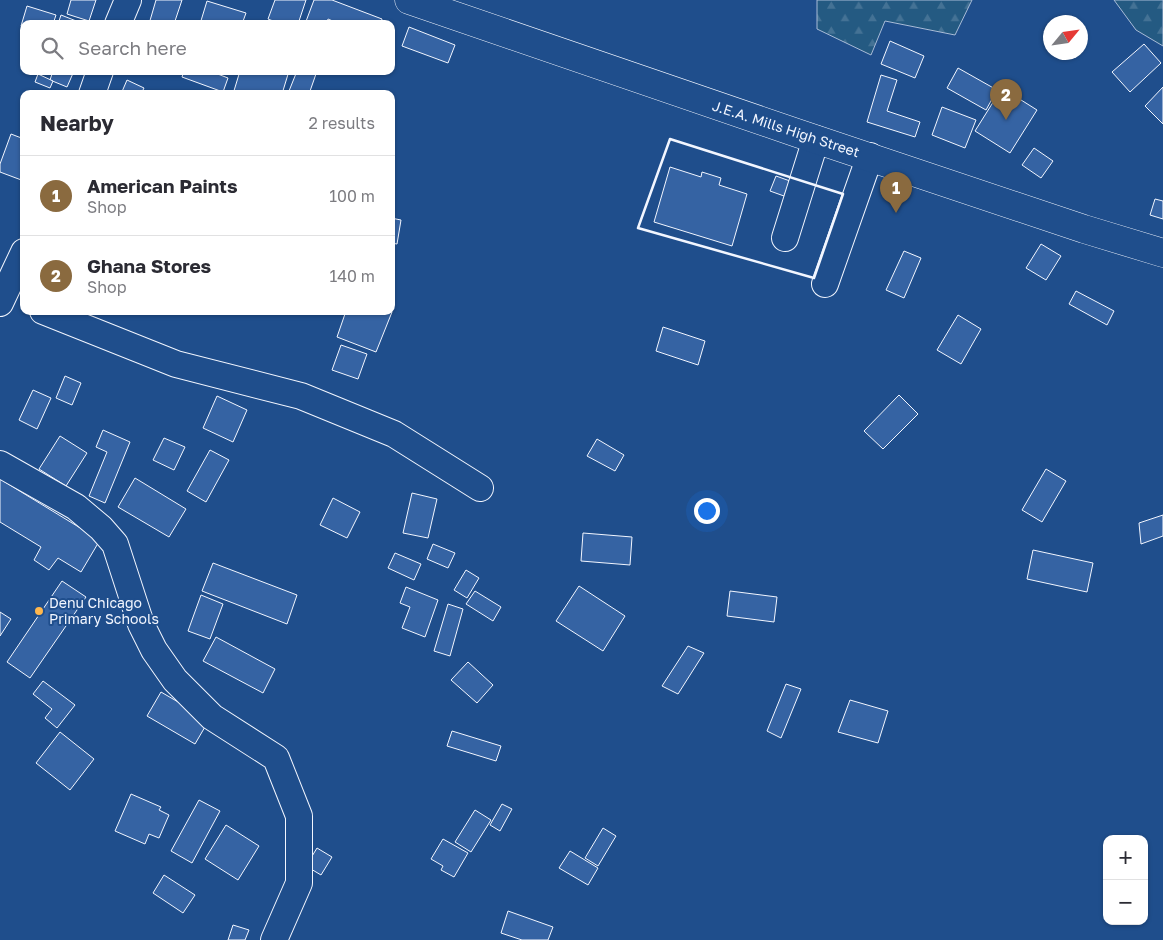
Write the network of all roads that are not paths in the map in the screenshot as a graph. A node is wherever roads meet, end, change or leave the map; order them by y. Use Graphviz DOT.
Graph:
graph roads {
  1 [pos="128,0"];
  2 [pos="409,0"];
  3 [pos="120,20"];
  4 [pos="99,75"];
  5 [pos="93,90"];
  6 [pos="816,139"];
  7 [pos="870,156"];
  8 [pos="786,238"];
  9 [pos="1163,254"];
  10 [pos="14,263"];
  11 [pos="825,284"];
  12 [pos="9,301"];
  13 [pos="53,315"];
  14 [pos="0,464"];
  15 [pos="480,488"];
  16 [pos="274,940"];
  1 -- 3 [label="street"];
  2 -- 6 [label="highway, J.E.A. Mills High Street"];
  4 -- 5 [label="street"];
  6 -- 7 [label="highway, J.E.A. Mills High Street"];
  6 -- 8 [label="street"];
  7 -- 9 [label="highway, J.E.A. Mills High Street"];
  7 -- 11 [label="street"];
  10 -- 12 [label="street"];
  13 -- 15 [label="street"];
  14 -- 16 [label="street"];
}
